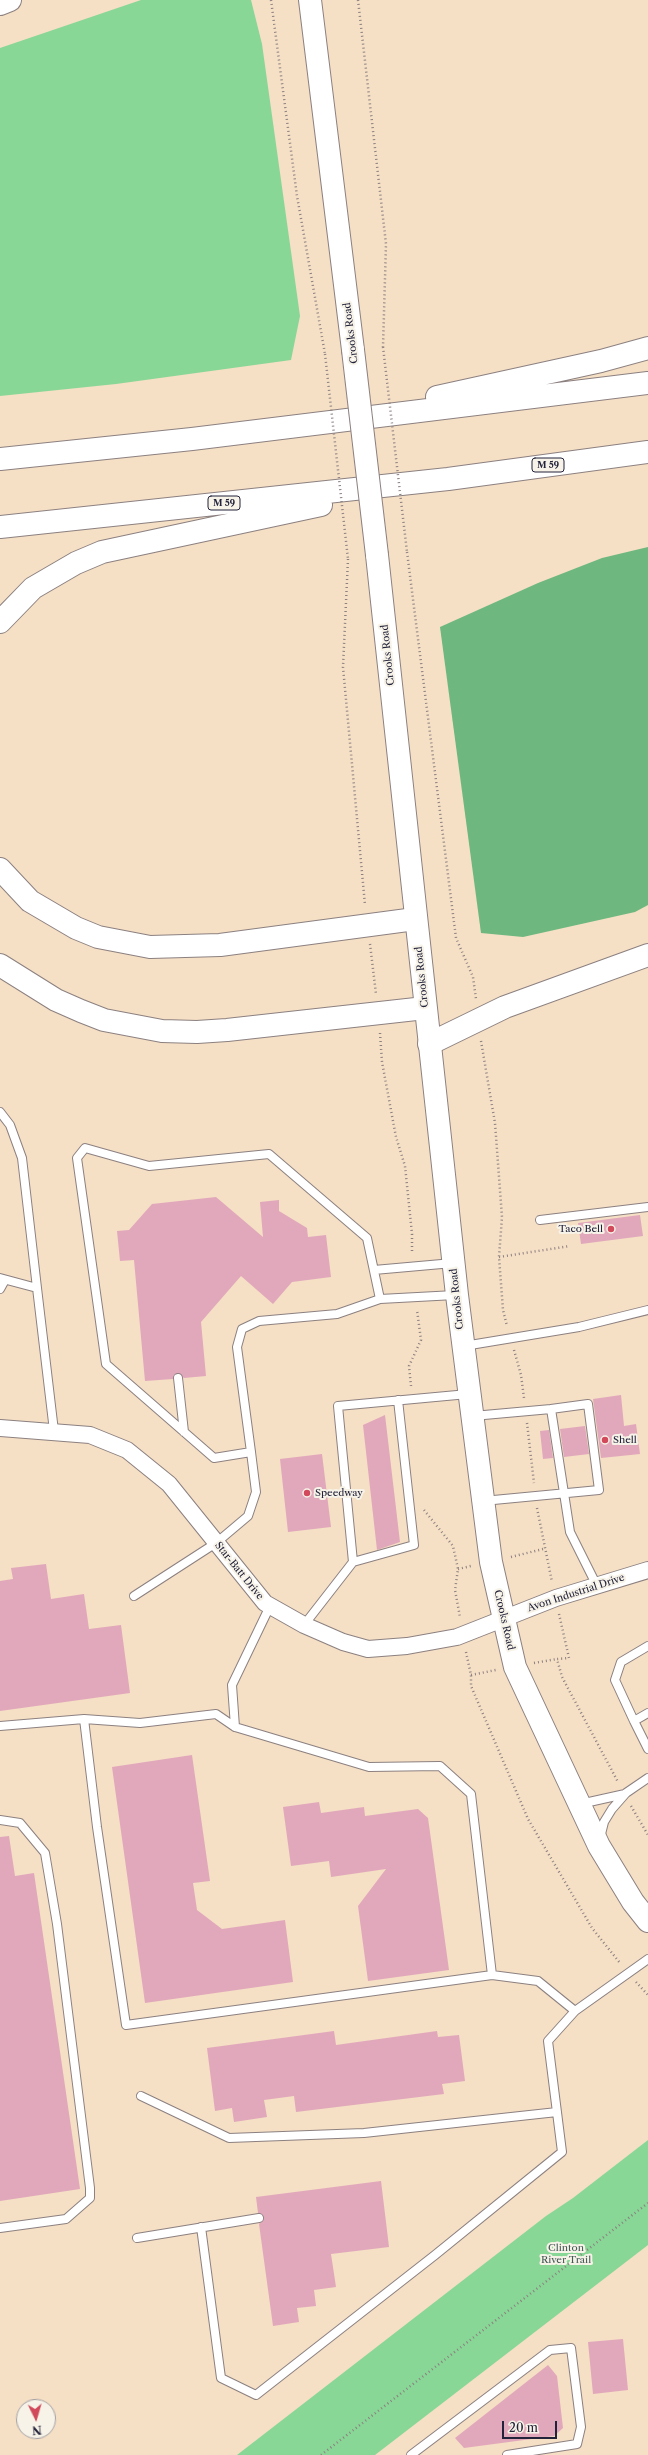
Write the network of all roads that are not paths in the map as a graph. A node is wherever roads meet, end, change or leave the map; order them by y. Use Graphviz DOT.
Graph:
graph roads {
  1 [pos="10,0"];
  2 [pos="310,0"];
  3 [pos="0,4"];
  4 [pos="648,348"];
  5 [pos="648,383"];
  6 [pos="311,424"];
  7 [pos="648,452"];
  8 [pos="0,459"];
  9 [pos="448,478"];
  10 [pos="0,527"];
  11 [pos="0,622"];
  12 [pos="0,869"];
  13 [pos="415,919"];
  14 [pos="648,955"];
  15 [pos="0,965"];
  16 [pos="425,1008"];
  17 [pos="429,1044"];
  18 [pos="0,1112"];
  19 [pos="648,1206"];
  20 [pos="540,1220"];
  21 [pos="453,1263"];
  22 [pos="374,1270"];
  23 [pos="2,1279"];
  24 [pos="37,1288"];
  25 [pos="0,1289"];
  26 [pos="456,1295"];
  27 [pos="380,1299"];
  28 [pos="648,1310"];
  29 [pos="463,1346"];
  30 [pos="178,1378"];
  31 [pos="468,1394"];
  32 [pos="398,1400"];
  33 [pos="550,1409"];
  34 [pos="471,1416"];
  35 [pos="0,1428"];
  36 [pos="54,1431"];
  37 [pos="184,1432"];
  38 [pos="251,1452"];
  39 [pos="564,1493"];
  40 [pos="482,1501"];
  41 [pos="216,1543"];
  42 [pos="353,1562"];
  43 [pos="648,1570"];
  44 [pos="597,1586"];
  45 [pos="134,1596"];
  46 [pos="270,1606"];
  47 [pos="504,1617"];
  48 [pos="304,1626"];
  49 [pos="648,1646"];
  50 [pos="648,1713"];
  51 [pos="84,1719"];
  52 [pos="634,1721"];
  53 [pos="0,1726"];
  54 [pos="235,1727"];
  55 [pos="648,1749"];
  56 [pos="648,1778"];
  57 [pos="625,1794"];
  58 [pos="578,1804"];
  59 [pos="0,1820"];
  60 [pos="600,1846"];
  61 [pos="648,1921"];
  62 [pos="648,1959"];
  63 [pos="492,1975"];
  64 [pos="576,2012"];
  65 [pos="141,2096"];
  66 [pos="557,2112"];
  67 [pos="259,2218"];
  68 [pos="201,2227"];
  69 [pos="0,2228"];
  70 [pos="136,2238"];
  71 [pos="411,2455"];
  72 [pos="507,2455"];
  1 -- 3 [label="main road"];
  2 -- 13 [label="main road, Crooks Road, bridge"];
  4 -- 6 [label="main road"];
  5 -- 6 [label="main road"];
  6 -- 8 [label="main road"];
  7 -- 9 [label="main road, M 59"];
  9 -- 10 [label="main road, M 59"];
  9 -- 11 [label="main road"];
  12 -- 13 [label="main road"];
  13 -- 16 [label="main road, Crooks Road"];
  14 -- 17 [label="main road"];
  15 -- 16 [label="main road"];
  16 -- 17 [label="main road, Crooks Road"];
  17 -- 21 [label="main road, Crooks Road"];
  18 -- 24 [label="lane"];
  19 -- 20 [label="lane"];
  21 -- 22 [label="lane"];
  21 -- 26 [label="main road, Crooks Road"];
  22 -- 27 [label="lane"];
  22 -- 37 [label="lane"];
  23 -- 24 [label="lane"];
  23 -- 25 [label="lane"];
  24 -- 36 [label="lane"];
  26 -- 27 [label="lane"];
  26 -- 29 [label="main road, Crooks Road"];
  27 -- 38 [label="lane"];
  28 -- 29 [label="lane"];
  29 -- 31 [label="main road, Crooks Road"];
  30 -- 37 [label="lane"];
  31 -- 32 [label="lane"];
  31 -- 34 [label="main road, Crooks Road"];
  32 -- 42 [label="lane"];
  32 -- 42 [label="lane"];
  33 -- 34 [label="lane"];
  33 -- 39 [label="lane"];
  33 -- 39 [label="lane"];
  34 -- 40 [label="main road, Crooks Road"];
  35 -- 36 [label="street, Star-Batt Drive"];
  36 -- 41 [label="street, Star-Batt Drive"];
  37 -- 38 [label="lane"];
  38 -- 41 [label="lane"];
  39 -- 40 [label="lane"];
  39 -- 44 [label="lane"];
  40 -- 47 [label="main road, Crooks Road"];
  41 -- 45 [label="lane"];
  41 -- 46 [label="street, Star-Batt Drive"];
  42 -- 48 [label="lane"];
  43 -- 44 [label="street, Avon Industrial Drive"];
  44 -- 47 [label="street, Avon Industrial Drive"];
  46 -- 48 [label="street, Star-Batt Drive"];
  46 -- 54 [label="lane"];
  47 -- 48 [label="street, Star-Batt Drive"];
  47 -- 58 [label="main road, Crooks Road"];
  49 -- 52 [label="lane"];
  50 -- 52 [label="lane"];
  51 -- 53 [label="lane"];
  51 -- 54 [label="lane"];
  51 -- 63 [label="lane"];
  52 -- 55 [label="lane"];
  54 -- 63 [label="lane"];
  56 -- 57 [label="lane"];
  57 -- 58 [label="lane"];
  57 -- 60 [label="lane"];
  58 -- 60 [label="main road, Crooks Road"];
  59 -- 69 [label="lane"];
  60 -- 61 [label="main road, Crooks Road"];
  62 -- 64 [label="lane"];
  63 -- 64 [label="lane"];
  64 -- 66 [label="lane"];
  65 -- 66 [label="lane"];
  66 -- 68 [label="lane"];
  67 -- 68 [label="lane"];
  68 -- 70 [label="lane"];
  71 -- 72 [label="lane"];
}
